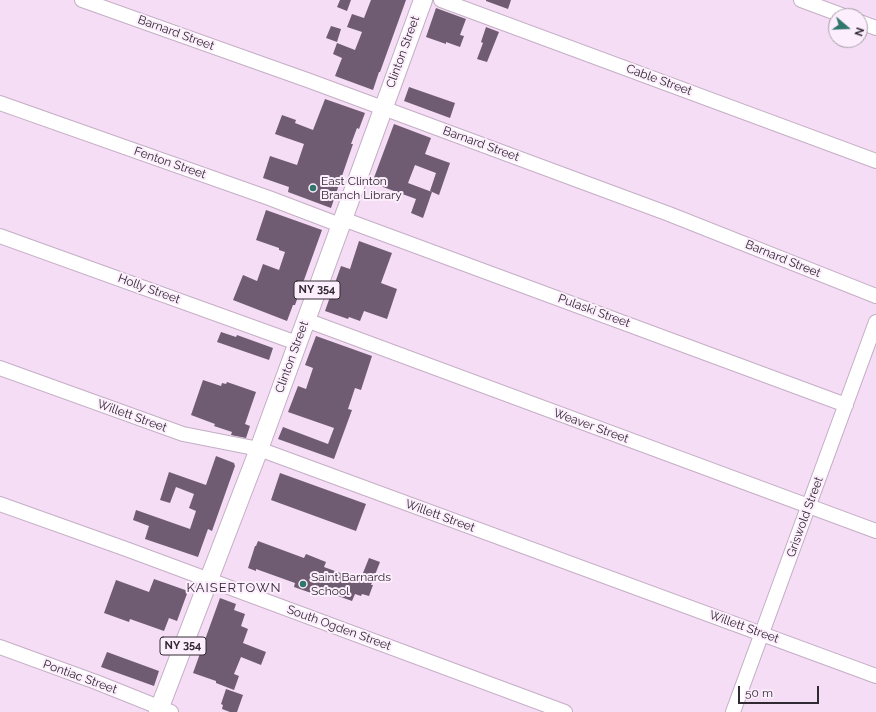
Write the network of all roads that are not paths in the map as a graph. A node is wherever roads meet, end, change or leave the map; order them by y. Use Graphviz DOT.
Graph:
graph roads {
  1 [pos="82,0"];
  2 [pos="423,0"];
  3 [pos="441,0"];
  4 [pos="801,0"];
  5 [pos="828,10"];
  6 [pos="0,103"];
  7 [pos="383,108"];
  8 [pos="876,161"];
  9 [pos="342,222"];
  10 [pos="0,236"];
  11 [pos="876,296"];
  12 [pos="306,320"];
  13 [pos="876,322"];
  14 [pos="297,342"];
  15 [pos="0,368"];
  16 [pos="846,405"];
  17 [pos="259,449"];
  18 [pos="0,504"];
  19 [pos="808,507"];
  20 [pos="876,531"];
  21 [pos="209,580"];
  22 [pos="762,634"];
  23 [pos="0,647"];
  24 [pos="876,676"];
  25 [pos="163,711"];
  26 [pos="564,712"];
  27 [pos="733,712"];
  1 -- 7 [label="street, Barnard Street"];
  2 -- 7 [label="main road, Clinton Street / NY 354"];
  3 -- 8 [label="street, Cable Street"];
  4 -- 5 [label="street"];
  6 -- 9 [label="street, Fenton Street"];
  7 -- 9 [label="main road, Clinton Street / NY 354"];
  7 -- 11 [label="street, Barnard Street"];
  9 -- 12 [label="main road, Clinton Street / NY 354"];
  9 -- 16 [label="street, Pulaski Street"];
  10 -- 14 [label="street, Holly Street"];
  12 -- 14 [label="main road, Clinton Street / NY 354"];
  12 -- 19 [label="street, Weaver Street"];
  13 -- 16 [label="street, Griswold Street"];
  14 -- 17 [label="main road, Clinton Street / NY 354"];
  15 -- 17 [label="street, Willett Street"];
  16 -- 19 [label="street, Griswold Street"];
  17 -- 21 [label="main road, Clinton Street / NY 354"];
  17 -- 22 [label="street, Willett Street"];
  18 -- 21 [label="street, South Ogden Street"];
  19 -- 20 [label="street, Weaver Street"];
  19 -- 22 [label="street, Griswold Street"];
  21 -- 25 [label="main road, Clinton Street / NY 354"];
  21 -- 26 [label="street, South Ogden Street"];
  22 -- 24 [label="street, Willett Street"];
  22 -- 27 [label="street, Griswold Street"];
  23 -- 25 [label="street, Pontiac Street"];
}
